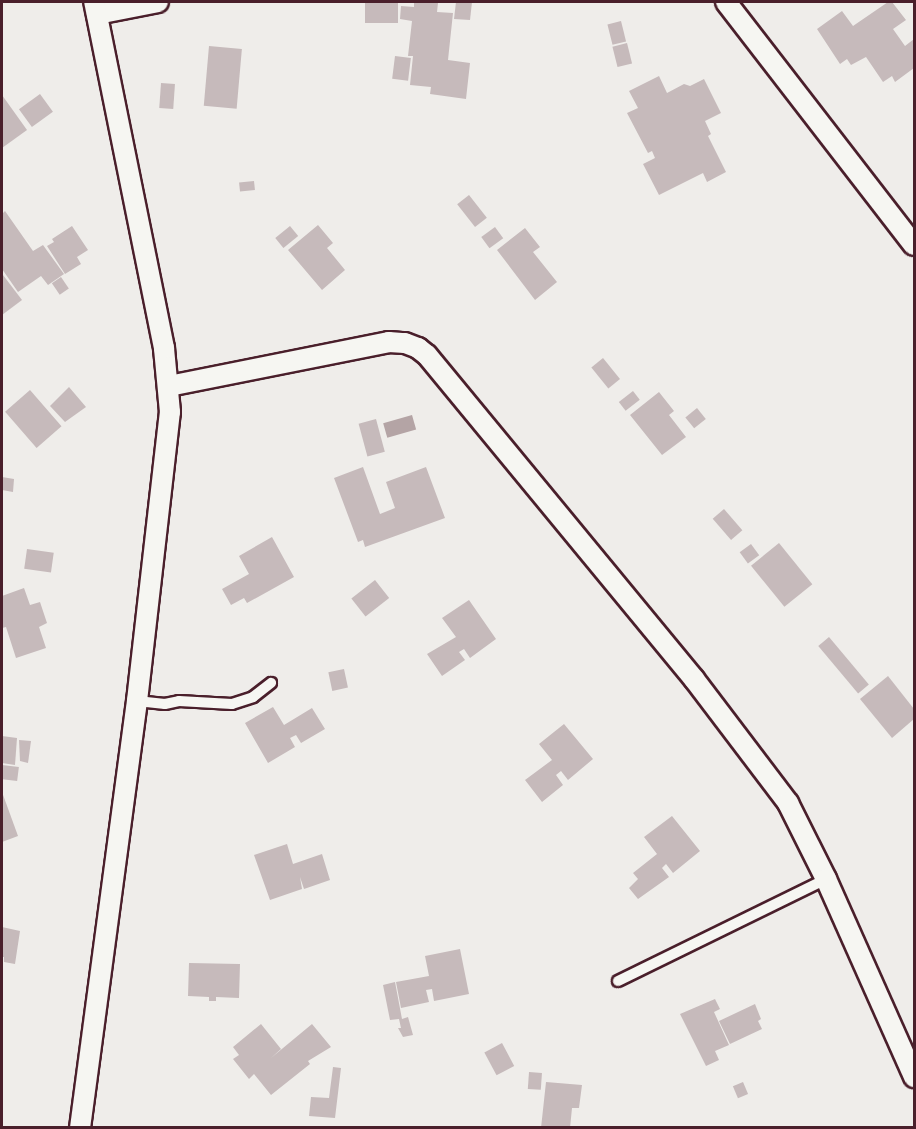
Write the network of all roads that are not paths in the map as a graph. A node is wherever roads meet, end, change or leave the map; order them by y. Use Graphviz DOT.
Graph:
graph roads {
  1 [pos="158,2"];
  2 [pos="726,2"];
  3 [pos="95,8"];
  4 [pos="915,245"];
  5 [pos="169,386"];
  6 [pos="271,682"];
  7 [pos="137,701"];
  8 [pos="826,879"];
  9 [pos="618,981"];
  10 [pos="915,1077"];
  11 [pos="80,1128"];
  1 -- 3 [label="street"];
  2 -- 4 [label="street"];
  3 -- 5 [label="street"];
  5 -- 7 [label="street"];
  5 -- 8 [label="street"];
  6 -- 7 [label="lane"];
  7 -- 11 [label="street"];
  8 -- 9 [label="lane"];
  8 -- 10 [label="street"];
}
